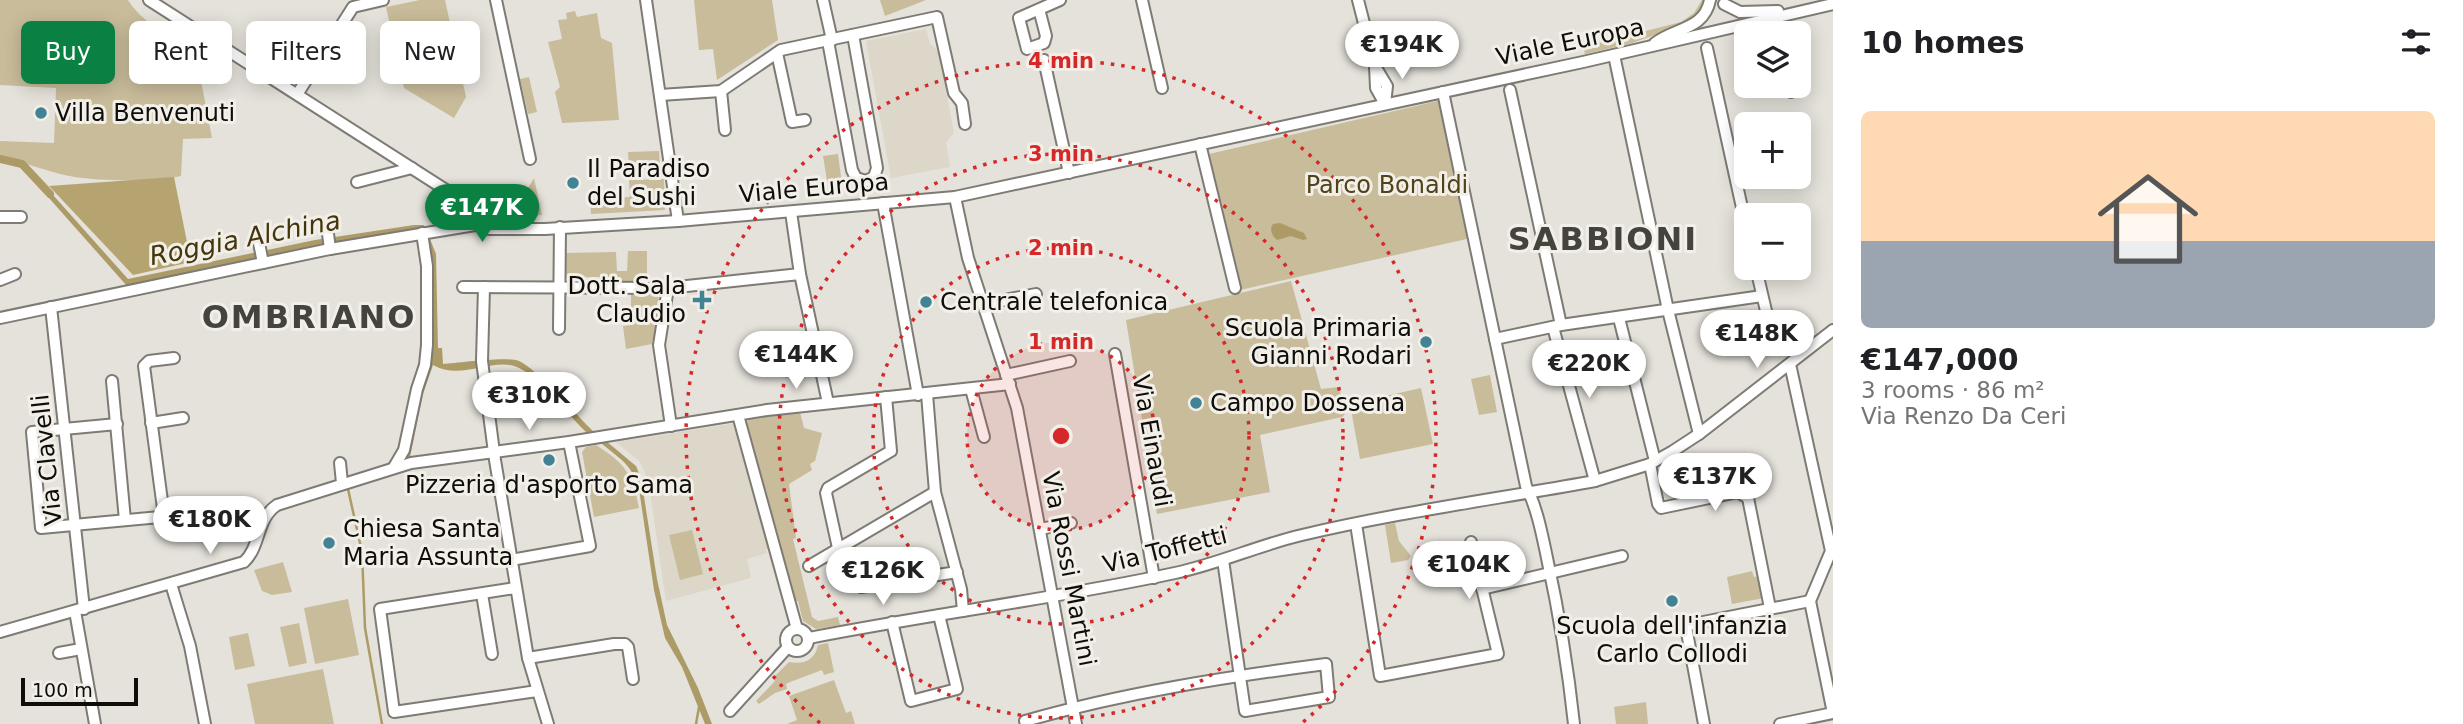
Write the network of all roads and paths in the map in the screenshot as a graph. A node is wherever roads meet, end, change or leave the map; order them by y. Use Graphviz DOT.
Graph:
graph roads {
  1 [pos="149,0"];
  2 [pos="341,0"];
  3 [pos="383,0"];
  4 [pos="496,0"];
  5 [pos="646,0"];
  6 [pos="823,0"];
  7 [pos="1060,0"];
  8 [pos="1142,0"];
  9 [pos="1358,0"];
  10 [pos="1723,2"];
  11 [pos="1709,3"];
  12 [pos="1833,4"];
  13 [pos="353,8"];
  14 [pos="1039,9"];
  15 [pos="1805,10"];
  16 [pos="1774,17"];
  17 [pos="1775,21"];
  18 [pos="1723,30"];
  19 [pos="853,35"];
  20 [pos="830,40"];
  21 [pos="1650,46"];
  22 [pos="1707,48"];
  23 [pos="777,52"];
  24 [pos="1614,55"];
  25 [pos="1044,60"];
  26 [pos="1162,88"];
  27 [pos="1510,90"];
  28 [pos="721,91"];
  29 [pos="1443,92"];
  30 [pos="298,93"];
  31 [pos="660,95"];
  32 [pos="1385,104"];
  33 [pos="805,120"];
  34 [pos="965,124"];
  35 [pos="725,130"];
  36 [pos="1200,144"];
  37 [pos="530,159"];
  38 [pos="412,169"];
  39 [pos="1069,173"];
  40 [pos="357,181"];
  41 [pos="955,197"];
  42 [pos="883,203"];
  43 [pos="1741,203"];
  44 [pos="790,212"];
  45 [pos="0,217"];
  46 [pos="21,217"];
  47 [pos="488,221"];
  48 [pos="678,221"];
  49 [pos="560,226"];
  50 [pos="422,233"];
  51 [pos="328,234"];
  52 [pos="258,238"];
  53 [pos="330,249"];
  54 [pos="262,257"];
  55 [pos="15,274"];
  56 [pos="800,274"];
  57 [pos="0,280"];
  58 [pos="1759,280"];
  59 [pos="463,287"];
  60 [pos="484,287"];
  61 [pos="559,288"];
  62 [pos="668,288"];
  63 [pos="1235,288"];
  64 [pos="1036,294"];
  65 [pos="1762,296"];
  66 [pos="984,304"];
  67 [pos="51,307"];
  68 [pos="1668,310"];
  69 [pos="0,318"];
  70 [pos="1619,318"];
  71 [pos="1557,326"];
  72 [pos="559,328"];
  73 [pos="1770,328"];
  74 [pos="1833,330"];
  75 [pos="1495,339"];
  76 [pos="1115,354"];
  77 [pos="174,358"];
  78 [pos="1070,362"];
  79 [pos="1790,365"];
  80 [pos="112,380"];
  81 [pos="1008,380"];
  82 [pos="971,389"];
  83 [pos="922,394"];
  84 [pos="886,397"];
  85 [pos="828,403"];
  86 [pos="738,415"];
  87 [pos="183,418"];
  88 [pos="151,423"];
  89 [pos="117,424"];
  90 [pos="671,426"];
  91 [pos="66,428"];
  92 [pos="1699,434"];
  93 [pos="984,437"];
  94 [pos="569,442"];
  95 [pos="494,452"];
  96 [pos="1652,462"];
  97 [pos="340,463"];
  98 [pos="394,467"];
  99 [pos="1595,481"];
  100 [pos="342,483"];
  101 [pos="935,492"];
  102 [pos="1530,493"];
  103 [pos="194,510"];
  104 [pos="164,516"];
  105 [pos="125,520"];
  106 [pos="1071,523"];
  107 [pos="1356,524"];
  108 [pos="74,525"];
  109 [pos="1040,528"];
  110 [pos="1471,542"];
  111 [pos="838,548"];
  112 [pos="1622,556"];
  113 [pos="1223,560"];
  114 [pos="511,561"];
  115 [pos="808,566"];
  116 [pos="957,572"];
  117 [pos="1550,572"];
  118 [pos="1154,578"];
  119 [pos="171,584"];
  120 [pos="515,588"];
  121 [pos="1482,589"];
  122 [pos="482,594"];
  123 [pos="1054,598"];
  124 [pos="1810,601"];
  125 [pos="1770,608"];
  126 [pos="80,610"];
  127 [pos="963,611"];
  128 [pos="939,615"];
  129 [pos="892,622"];
  130 [pos="797,629"];
  131 [pos="0,632"];
  132 [pos="809,638"];
  133 [pos="788,648"];
  134 [pos="81,649"];
  135 [pos="59,653"];
  136 [pos="492,654"];
  137 [pos="528,658"];
  138 [pos="1241,675"];
  139 [pos="633,679"];
  140 [pos="537,691"];
  141 [pos="1073,707"];
  142 [pos="730,711"];
  143 [pos="1833,714"];
  144 [pos="95,724"];
  145 [pos="205,724"];
  146 [pos="548,724"];
  147 [pos="1026,724"];
  148 [pos="1076,724"];
  149 [pos="1574,724"];
  150 [pos="1704,724"];
  151 [pos="1780,724"];
  1 -- 30 [label="street"];
  2 -- 13 [label="street"];
  3 -- 13 [label="street"];
  4 -- 37 [label="street"];
  5 -- 31 [label="street"];
  6 -- 20 [label="street"];
  7 -- 14 [label="street"];
  8 -- 26 [label="street"];
  9 -- 32 [label="street"];
  10 -- 15 [label="street"];
  10 -- 18 [label="street"];
  11 -- 18 [label="street"];
  11 -- 21 [label="street"];
  12 -- 15 [label="street, Viale Europa"];
  13 -- 30 [label="street"];
  15 -- 16 [label="street, Viale Europa"];
  16 -- 17 [label="street"];
  16 -- 18 [label="street, Viale Europa"];
  18 -- 21 [label="street, Viale Europa"];
  19 -- 20 [label="street"];
  19 -- 20 [label="street"];
  19 -- 34 [label="street"];
  20 -- 23 [label="street"];
  21 -- 24 [label="street, Viale Europa"];
  22 -- 43 [label="street"];
  23 -- 28 [label="street"];
  23 -- 33 [label="street"];
  24 -- 29 [label="street, Viale Europa"];
  24 -- 68 [label="street"];
  25 -- 39 [label="street"];
  27 -- 71 [label="street"];
  28 -- 31 [label="street"];
  28 -- 35 [label="street"];
  29 -- 32 [label="street, Viale Europa"];
  29 -- 75 [label="street"];
  30 -- 38 [label="street"];
  31 -- 48 [label="street"];
  32 -- 36 [label="street, Viale Europa"];
  36 -- 39 [label="street, Viale Europa"];
  36 -- 63 [label="street"];
  38 -- 40 [label="street"];
  38 -- 47 [label="street"];
  39 -- 41 [label="street, Viale Europa"];
  41 -- 42 [label="street, Viale Europa"];
  41 -- 66 [label="street, Via Rossi Martini"];
  42 -- 44 [label="street, Viale Europa"];
  42 -- 83 [label="street"];
  44 -- 48 [label="street, Viale Europa"];
  44 -- 56 [label="street"];
  45 -- 46 [label="street"];
  47 -- 49 [label="street, Viale Europa"];
  47 -- 50 [label="street"];
  48 -- 49 [label="street, Viale Europa"];
  49 -- 61 [label="street"];
  50 -- 53 [label="street"];
  50 -- 98 [label="street"];
  51 -- 53 [label="street"];
  52 -- 54 [label="street"];
  53 -- 54 [label="street"];
  54 -- 67 [label="street"];
  55 -- 57 [label="street"];
  56 -- 62 [label="street"];
  56 -- 85 [label="street"];
  58 -- 65 [label="street"];
  59 -- 60 [label="street"];
  60 -- 61 [label="street"];
  60 -- 95 [label="street"];
  61 -- 62 [label="street"];
  61 -- 72 [label="street"];
  62 -- 90 [label="street"];
  64 -- 66 [label="street"];
  65 -- 68 [label="street"];
  65 -- 73 [label="street"];
  66 -- 81 [label="street, Via Rossi Martini"];
  67 -- 69 [label="street"];
  67 -- 91 [label="street, Via Clavelli"];
  68 -- 70 [label="street"];
  68 -- 92 [label="street"];
  70 -- 71 [label="street"];
  70 -- 96 [label="street"];
  71 -- 75 [label="street"];
  71 -- 99 [label="street"];
  74 -- 79 [label="street, Via Toffetti"];
  75 -- 102 [label="street"];
  76 -- 118 [label="street, Via Einaudi"];
  77 -- 88 [label="street"];
  78 -- 81 [label="street"];
  79 -- 92 [label="street, Via Toffetti"];
  79 -- 124 [label="street"];
  80 -- 89 [label="street"];
  81 -- 82 [label="street"];
  81 -- 109 [label="street, Via Rossi Martini"];
  82 -- 83 [label="street"];
  82 -- 93 [label="street"];
  83 -- 84 [label="street"];
  83 -- 101 [label="street"];
  84 -- 85 [label="street"];
  84 -- 111 [label="street"];
  85 -- 86 [label="street"];
  86 -- 90 [label="street"];
  86 -- 130 [label="street"];
  87 -- 88 [label="street"];
  88 -- 104 [label="street"];
  89 -- 91 [label="street"];
  89 -- 105 [label="street"];
  90 -- 94 [label="street"];
  91 -- 108 [label="street, Via Clavelli"];
  91 -- 108 [label="street"];
  92 -- 96 [label="street, Via Toffetti"];
  94 -- 95 [label="street"];
  94 -- 114 [label="street"];
  95 -- 98 [label="street"];
  95 -- 114 [label="street"];
  96 -- 99 [label="street, Via Toffetti"];
  96 -- 125 [label="street"];
  97 -- 100 [label="street"];
  98 -- 100 [label="street"];
  99 -- 102 [label="street, Via Toffetti"];
  100 -- 119 [label="street"];
  101 -- 111 [label="street"];
  101 -- 116 [label="street"];
  102 -- 107 [label="street, Via Toffetti"];
  102 -- 117 [label="street"];
  103 -- 104 [label="street"];
  104 -- 105 [label="street"];
  105 -- 108 [label="street"];
  106 -- 109 [label="street"];
  107 -- 113 [label="street, Via Toffetti"];
  107 -- 121 [label="street"];
  108 -- 126 [label="street, Via Clavelli"];
  109 -- 123 [label="street, Via Rossi Martini"];
  110 -- 121 [label="street"];
  111 -- 115 [label="street"];
  111 -- 116 [label="street"];
  112 -- 117 [label="street"];
  113 -- 118 [label="street, Via Toffetti"];
  113 -- 138 [label="street"];
  114 -- 120 [label="street"];
  116 -- 127 [label="street"];
  117 -- 121 [label="street"];
  117 -- 149 [label="street"];
  118 -- 123 [label="street, Via Toffetti"];
  119 -- 126 [label="street"];
  119 -- 145 [label="street"];
  120 -- 122 [label="street"];
  120 -- 137 [label="street"];
  122 -- 136 [label="street"];
  122 -- 140 [label="street"];
  123 -- 127 [label="street, Via Toffetti"];
  123 -- 141 [label="street, Via Rossi Martini"];
  124 -- 125 [label="street"];
  124 -- 143 [label="street"];
  125 -- 150 [label="street"];
  126 -- 131 [label="street"];
  126 -- 134 [label="street, Via Clavelli"];
  127 -- 128 [label="street, Via Toffetti"];
  128 -- 129 [label="street, Via Toffetti"];
  128 -- 129 [label="street"];
  129 -- 132 [label="street, Via Toffetti"];
  130 -- 132 [label="street"];
  130 -- 133 [label="street, Via Toffetti"];
  132 -- 133 [label="street, Via Toffetti"];
  133 -- 142 [label="street, Via Toffetti"];
  134 -- 135 [label="street"];
  134 -- 144 [label="street, Via Clavelli"];
  137 -- 139 [label="street"];
  137 -- 140 [label="street"];
  138 -- 138 [label="street"];
  138 -- 141 [label="street"];
  140 -- 146 [label="street"];
  141 -- 147 [label="street"];
  141 -- 148 [label="street, Via Rossi Martini"];
  143 -- 151 [label="street"];
}
